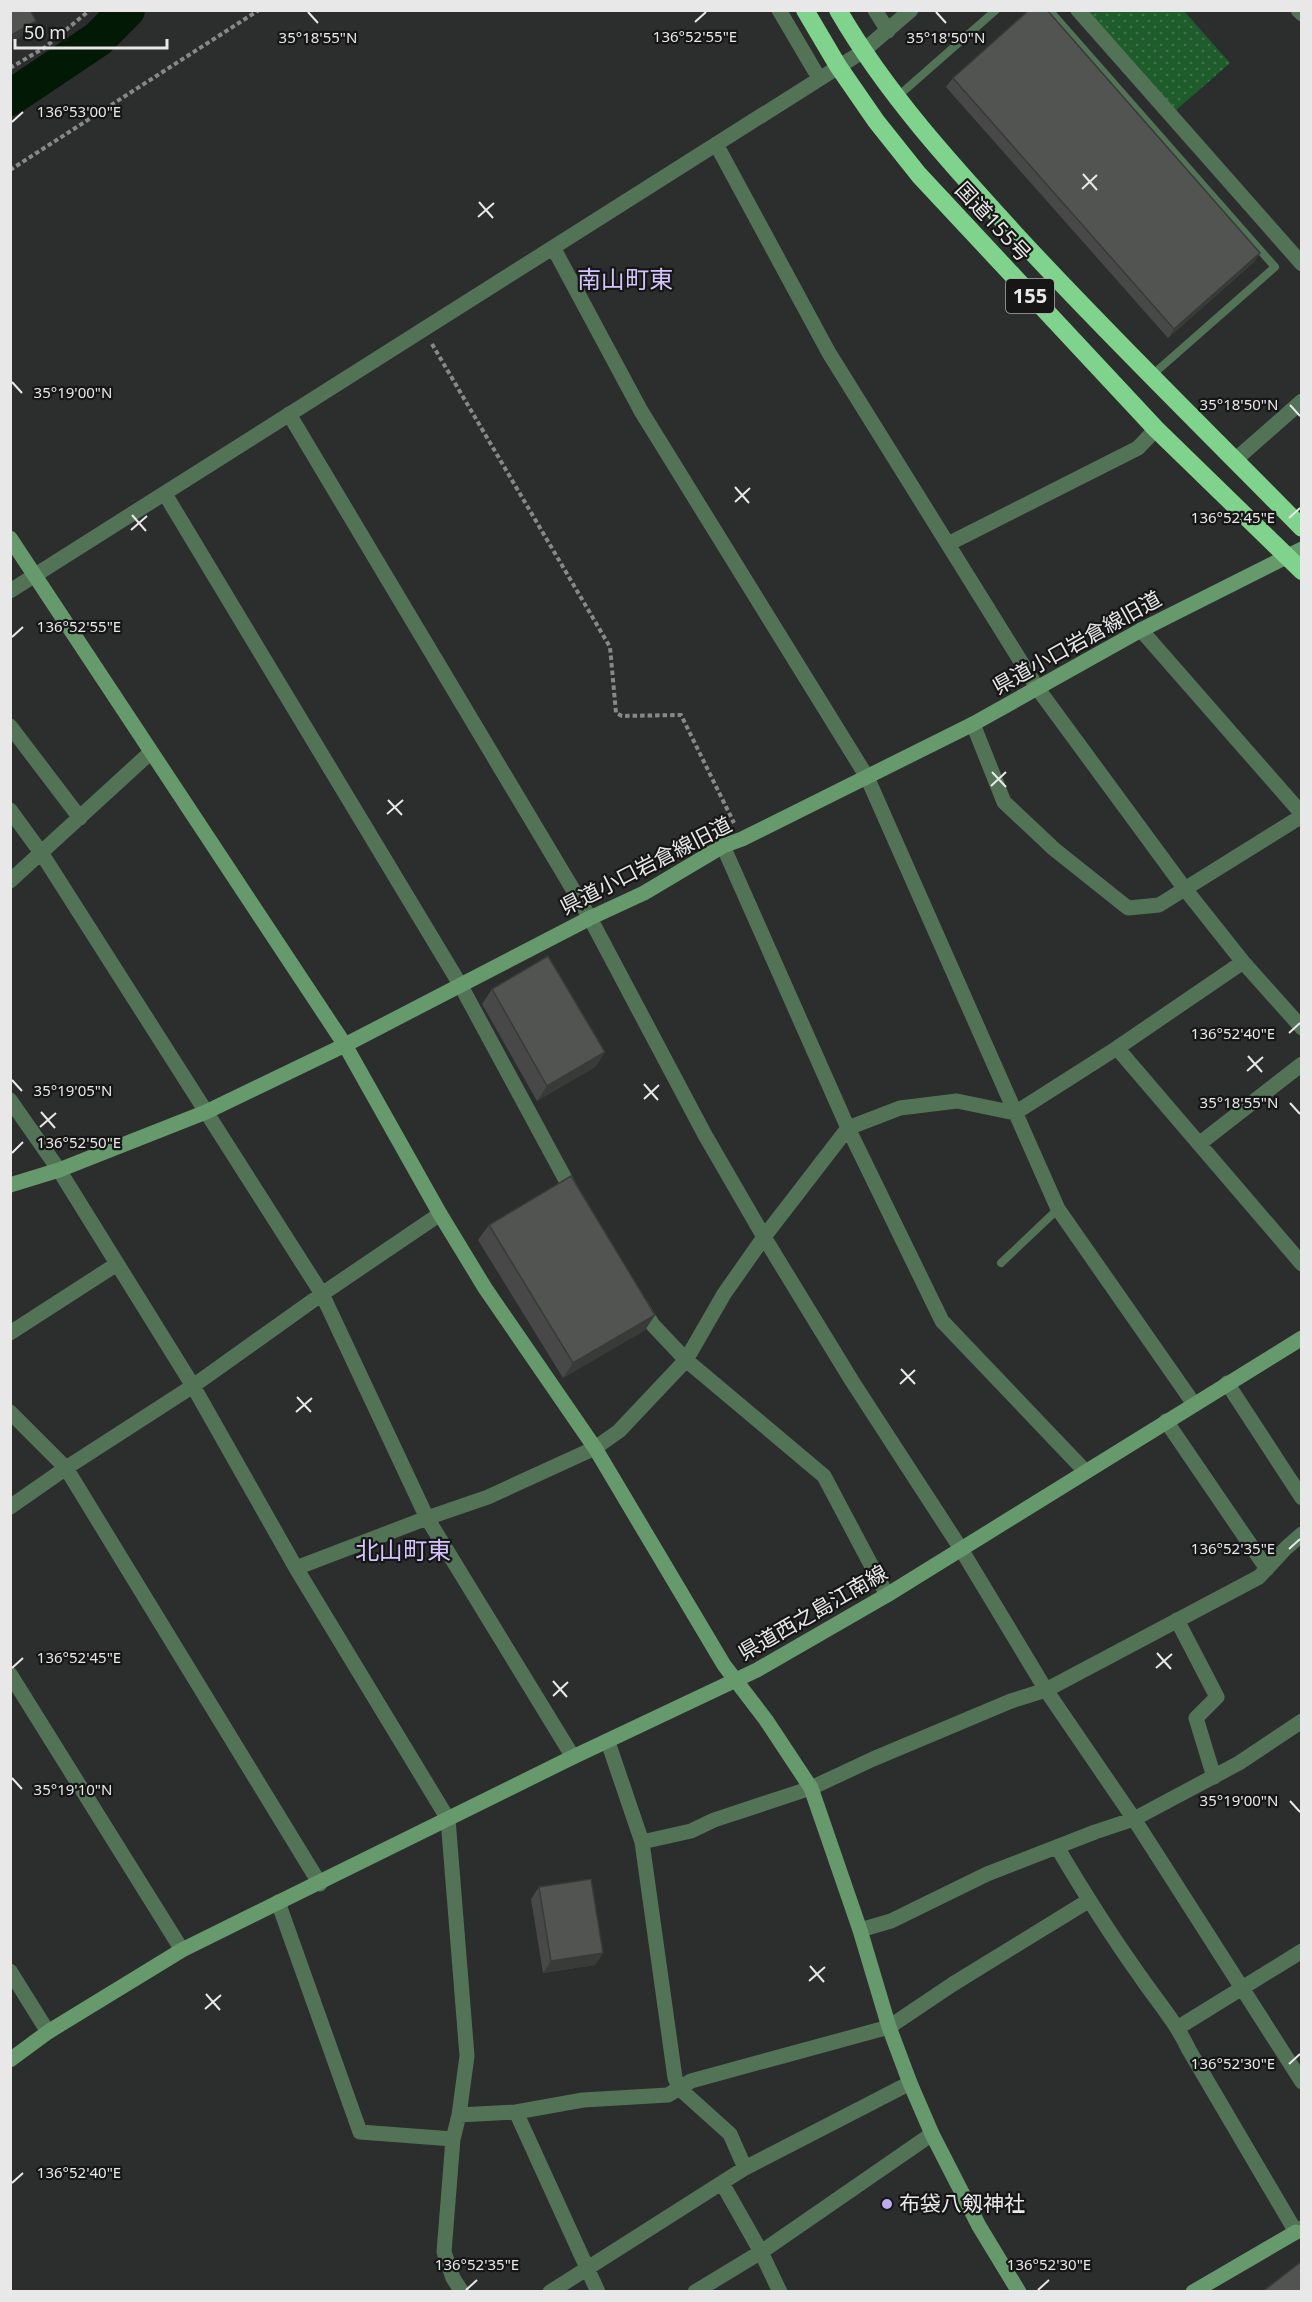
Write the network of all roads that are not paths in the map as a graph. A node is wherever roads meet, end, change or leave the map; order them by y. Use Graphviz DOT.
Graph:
graph roads {
  1 [pos="779,10"];
  2 [pos="805,10"];
  3 [pos="838,10"];
  4 [pos="875,10"];
  5 [pos="911,10"];
  6 [pos="996,10"];
  7 [pos="1049,10"];
  8 [pos="1078,10"];
  9 [pos="1299,10"];
  10 [pos="1302,14"];
  11 [pos="888,32"];
  12 [pos="862,52"];
  13 [pos="838,66"];
  14 [pos="819,78"];
  15 [pos="897,97"];
  16 [pos="716,144"];
  17 [pos="554,249"];
  18 [pos="1302,264"];
  19 [pos="1151,376"];
  20 [pos="1302,401"];
  21 [pos="290,414"];
  22 [pos="1156,429"];
  23 [pos="1235,460"];
  24 [pos="165,494"];
  25 [pos="1302,528"];
  26 [pos="10,538"];
  27 [pos="948,544"];
  28 [pos="1295,552"];
  29 [pos="1302,570"];
  30 [pos="36,575"];
  31 [pos="10,591"];
  32 [pos="1141,630"];
  33 [pos="1038,689"];
  34 [pos="973,724"];
  35 [pos="10,726"];
  36 [pos="151,752"];
  37 [pos="867,777"];
  38 [pos="10,810"];
  39 [pos="1302,815"];
  40 [pos="80,818"];
  41 [pos="723,846"];
  42 [pos="42,854"];
  43 [pos="10,881"];
  44 [pos="1185,889"];
  45 [pos="590,918"];
  46 [pos="1243,962"];
  47 [pos="461,986"];
  48 [pos="1302,1028"];
  49 [pos="345,1045"];
  50 [pos="1117,1048"];
  51 [pos="1302,1064"];
  52 [pos="10,1100"];
  53 [pos="206,1112"];
  54 [pos="1015,1113"];
  55 [pos="848,1128"];
  56 [pos="1199,1144"];
  57 [pos="59,1170"];
  58 [pos="10,1185"];
  59 [pos="581,1206"];
  60 [pos="1058,1209"];
  61 [pos="440,1214"];
  62 [pos="765,1237"];
  63 [pos="1001,1263"];
  64 [pos="117,1264"];
  65 [pos="1302,1264"];
  66 [pos="322,1294"];
  67 [pos="635,1295"];
  68 [pos="10,1333"];
  69 [pos="1302,1338"];
  70 [pos="686,1360"];
  71 [pos="1227,1383"];
  72 [pos="193,1386"];
  73 [pos="1194,1404"];
  74 [pos="10,1412"];
  75 [pos="1166,1421"];
  76 [pos="595,1448"];
  77 [pos="66,1468"];
  78 [pos="1085,1471"];
  79 [pos="1302,1498"];
  80 [pos="10,1507"];
  81 [pos="427,1518"];
  82 [pos="1302,1533"];
  83 [pos="961,1549"];
  84 [pos="296,1568"];
  85 [pos="1267,1569"];
  86 [pos="887,1595"];
  87 [pos="1177,1620"];
  88 [pos="10,1674"];
  89 [pos="737,1681"];
  90 [pos="1046,1690"];
  91 [pos="1302,1720"];
  92 [pos="608,1742"];
  93 [pos="573,1756"];
  94 [pos="1214,1777"];
  95 [pos="811,1788"];
  96 [pos="448,1819"];
  97 [pos="1134,1819"];
  98 [pos="642,1842"];
  99 [pos="1057,1847"];
  100 [pos="320,1884"];
  101 [pos="1088,1901"];
  102 [pos="278,1902"];
  103 [pos="860,1930"];
  104 [pos="182,1950"];
  105 [pos="1302,1952"];
  106 [pos="10,1971"];
  107 [pos="1242,1988"];
  108 [pos="889,2027"];
  109 [pos="1179,2027"];
  110 [pos="48,2032"];
  111 [pos="10,2061"];
  112 [pos="1302,2082"];
  113 [pos="909,2083"];
  114 [pos="680,2089"];
  115 [pos="516,2112"];
  116 [pos="459,2115"];
  117 [pos="932,2134"];
  118 [pos="453,2139"];
  119 [pos="745,2168"];
  120 [pos="722,2183"];
  121 [pos="1299,2230"];
  122 [pos="761,2252"];
  123 [pos="587,2268"];
  124 [pos="462,2292"];
  125 [pos="550,2292"];
  126 [pos="598,2292"];
  127 [pos="695,2292"];
  128 [pos="780,2292"];
  129 [pos="1019,2292"];
  130 [pos="1193,2292"];
  1 -- 14 [label="street"];
  2 -- 13 [label="highway, 国道155号 / 155"];
  3 -- 12 [label="highway, 国道155号 / 155"];
  4 -- 11 [label="street"];
  5 -- 11 [label="street"];
  6 -- 15 [label="lane"];
  7 -- 19 [label="lane"];
  8 -- 18 [label="street"];
  9 -- 10 [label="street"];
  11 -- 12 [label="street"];
  12 -- 13 [label="street"];
  12 -- 15 [label="highway, 国道155号 / 155"];
  13 -- 14 [label="street"];
  13 -- 22 [label="highway, 国道155号 / 155"];
  14 -- 16 [label="street"];
  15 -- 19 [label="highway, 国道155号 / 155"];
  16 -- 17 [label="street"];
  16 -- 27 [label="street"];
  17 -- 21 [label="street"];
  17 -- 37 [label="street"];
  19 -- 23 [label="highway, 国道155号 / 155"];
  20 -- 23 [label="street"];
  21 -- 24 [label="street"];
  21 -- 45 [label="street"];
  22 -- 27 [label="street"];
  22 -- 28 [label="highway, 国道155号 / 155"];
  23 -- 25 [label="highway, 国道155号 / 155"];
  24 -- 30 [label="street"];
  24 -- 47 [label="street"];
  26 -- 30 [label="street"];
  27 -- 33 [label="street"];
  28 -- 29 [label="highway, 国道155号 / 155"];
  28 -- 32 [label="street, 県道小口岩倉線旧道"];
  30 -- 31 [label="street"];
  30 -- 36 [label="street"];
  32 -- 33 [label="street, 県道小口岩倉線旧道"];
  32 -- 39 [label="street"];
  33 -- 34 [label="street, 県道小口岩倉線旧道"];
  33 -- 44 [label="street"];
  34 -- 37 [label="street, 県道小口岩倉線旧道"];
  34 -- 44 [label="street"];
  35 -- 40 [label="street"];
  36 -- 40 [label="street"];
  36 -- 49 [label="street"];
  37 -- 41 [label="street, 県道小口岩倉線旧道"];
  37 -- 54 [label="street"];
  38 -- 42 [label="street"];
  39 -- 44 [label="street"];
  40 -- 42 [label="street"];
  41 -- 45 [label="street, 県道小口岩倉線旧道"];
  41 -- 55 [label="street"];
  42 -- 43 [label="street"];
  42 -- 53 [label="street"];
  44 -- 46 [label="street"];
  45 -- 47 [label="street, 県道小口岩倉線旧道"];
  45 -- 62 [label="street"];
  46 -- 48 [label="street"];
  46 -- 50 [label="street"];
  47 -- 49 [label="street, 県道小口岩倉線旧道"];
  47 -- 59 [label="street"];
  49 -- 53 [label="street, 県道小口岩倉線旧道"];
  49 -- 61 [label="street"];
  50 -- 54 [label="street"];
  50 -- 56 [label="street"];
  51 -- 56 [label="street"];
  52 -- 57 [label="street"];
  53 -- 57 [label="street, 県道小口岩倉線旧道"];
  53 -- 66 [label="street"];
  54 -- 55 [label="street"];
  54 -- 60 [label="street"];
  55 -- 62 [label="street"];
  55 -- 78 [label="street"];
  56 -- 65 [label="street"];
  57 -- 58 [label="street, 県道小口岩倉線旧道"];
  57 -- 64 [label="street"];
  60 -- 63 [label="lane"];
  60 -- 73 [label="street"];
  61 -- 66 [label="street"];
  61 -- 76 [label="street"];
  62 -- 70 [label="street"];
  62 -- 83 [label="street"];
  64 -- 68 [label="street"];
  64 -- 72 [label="street"];
  66 -- 72 [label="street"];
  66 -- 81 [label="street"];
  67 -- 70 [label="street"];
  69 -- 71 [label="street, 県道西之島江南線"];
  70 -- 76 [label="street"];
  70 -- 86 [label="street"];
  71 -- 73 [label="street, 県道西之島江南線"];
  71 -- 79 [label="street"];
  72 -- 77 [label="street"];
  72 -- 84 [label="street"];
  73 -- 75 [label="street, 県道西之島江南線"];
  74 -- 77 [label="street"];
  75 -- 78 [label="street, 県道西之島江南線"];
  75 -- 85 [label="street"];
  76 -- 81 [label="street"];
  76 -- 89 [label="street"];
  77 -- 80 [label="street"];
  77 -- 100 [label="street"];
  78 -- 83 [label="street, 県道西之島江南線"];
  81 -- 84 [label="street"];
  81 -- 93 [label="street"];
  82 -- 85 [label="street"];
  83 -- 86 [label="street, 県道西之島江南線"];
  83 -- 90 [label="street"];
  84 -- 96 [label="street"];
  85 -- 87 [label="street"];
  86 -- 89 [label="street, 県道西之島江南線"];
  87 -- 90 [label="street"];
  87 -- 94 [label="street"];
  88 -- 104 [label="street"];
  89 -- 92 [label="street"];
  89 -- 95 [label="street, 県道西之島江南線"];
  90 -- 95 [label="street"];
  90 -- 97 [label="street"];
  91 -- 94 [label="street"];
  92 -- 93 [label="street"];
  92 -- 98 [label="street"];
  93 -- 96 [label="street"];
  94 -- 97 [label="street"];
  95 -- 98 [label="street"];
  95 -- 103 [label="street, 県道西之島江南線"];
  96 -- 100 [label="street"];
  96 -- 116 [label="street"];
  97 -- 99 [label="street"];
  97 -- 107 [label="street"];
  98 -- 114 [label="street"];
  99 -- 101 [label="street"];
  99 -- 103 [label="street"];
  100 -- 102 [label="street"];
  101 -- 108 [label="street"];
  101 -- 109 [label="street"];
  102 -- 104 [label="street"];
  102 -- 118 [label="street"];
  103 -- 108 [label="street, 県道西之島江南線"];
  104 -- 110 [label="street"];
  105 -- 107 [label="street"];
  106 -- 110 [label="street"];
  107 -- 109 [label="street"];
  107 -- 112 [label="street"];
  108 -- 113 [label="street, 県道西之島江南線"];
  108 -- 114 [label="street"];
  109 -- 121 [label="street"];
  110 -- 111 [label="street"];
  113 -- 117 [label="street, 県道西之島江南線"];
  113 -- 119 [label="street"];
  114 -- 115 [label="street"];
  114 -- 119 [label="street"];
  115 -- 116 [label="street"];
  115 -- 123 [label="street"];
  116 -- 118 [label="street"];
  117 -- 122 [label="street"];
  117 -- 129 [label="street, 県道西之島江南線"];
  118 -- 124 [label="street"];
  119 -- 120 [label="street"];
  120 -- 122 [label="street"];
  120 -- 123 [label="street"];
  121 -- 130 [label="street"];
  122 -- 127 [label="street"];
  122 -- 128 [label="street"];
  123 -- 125 [label="street"];
  123 -- 126 [label="street"];
}
